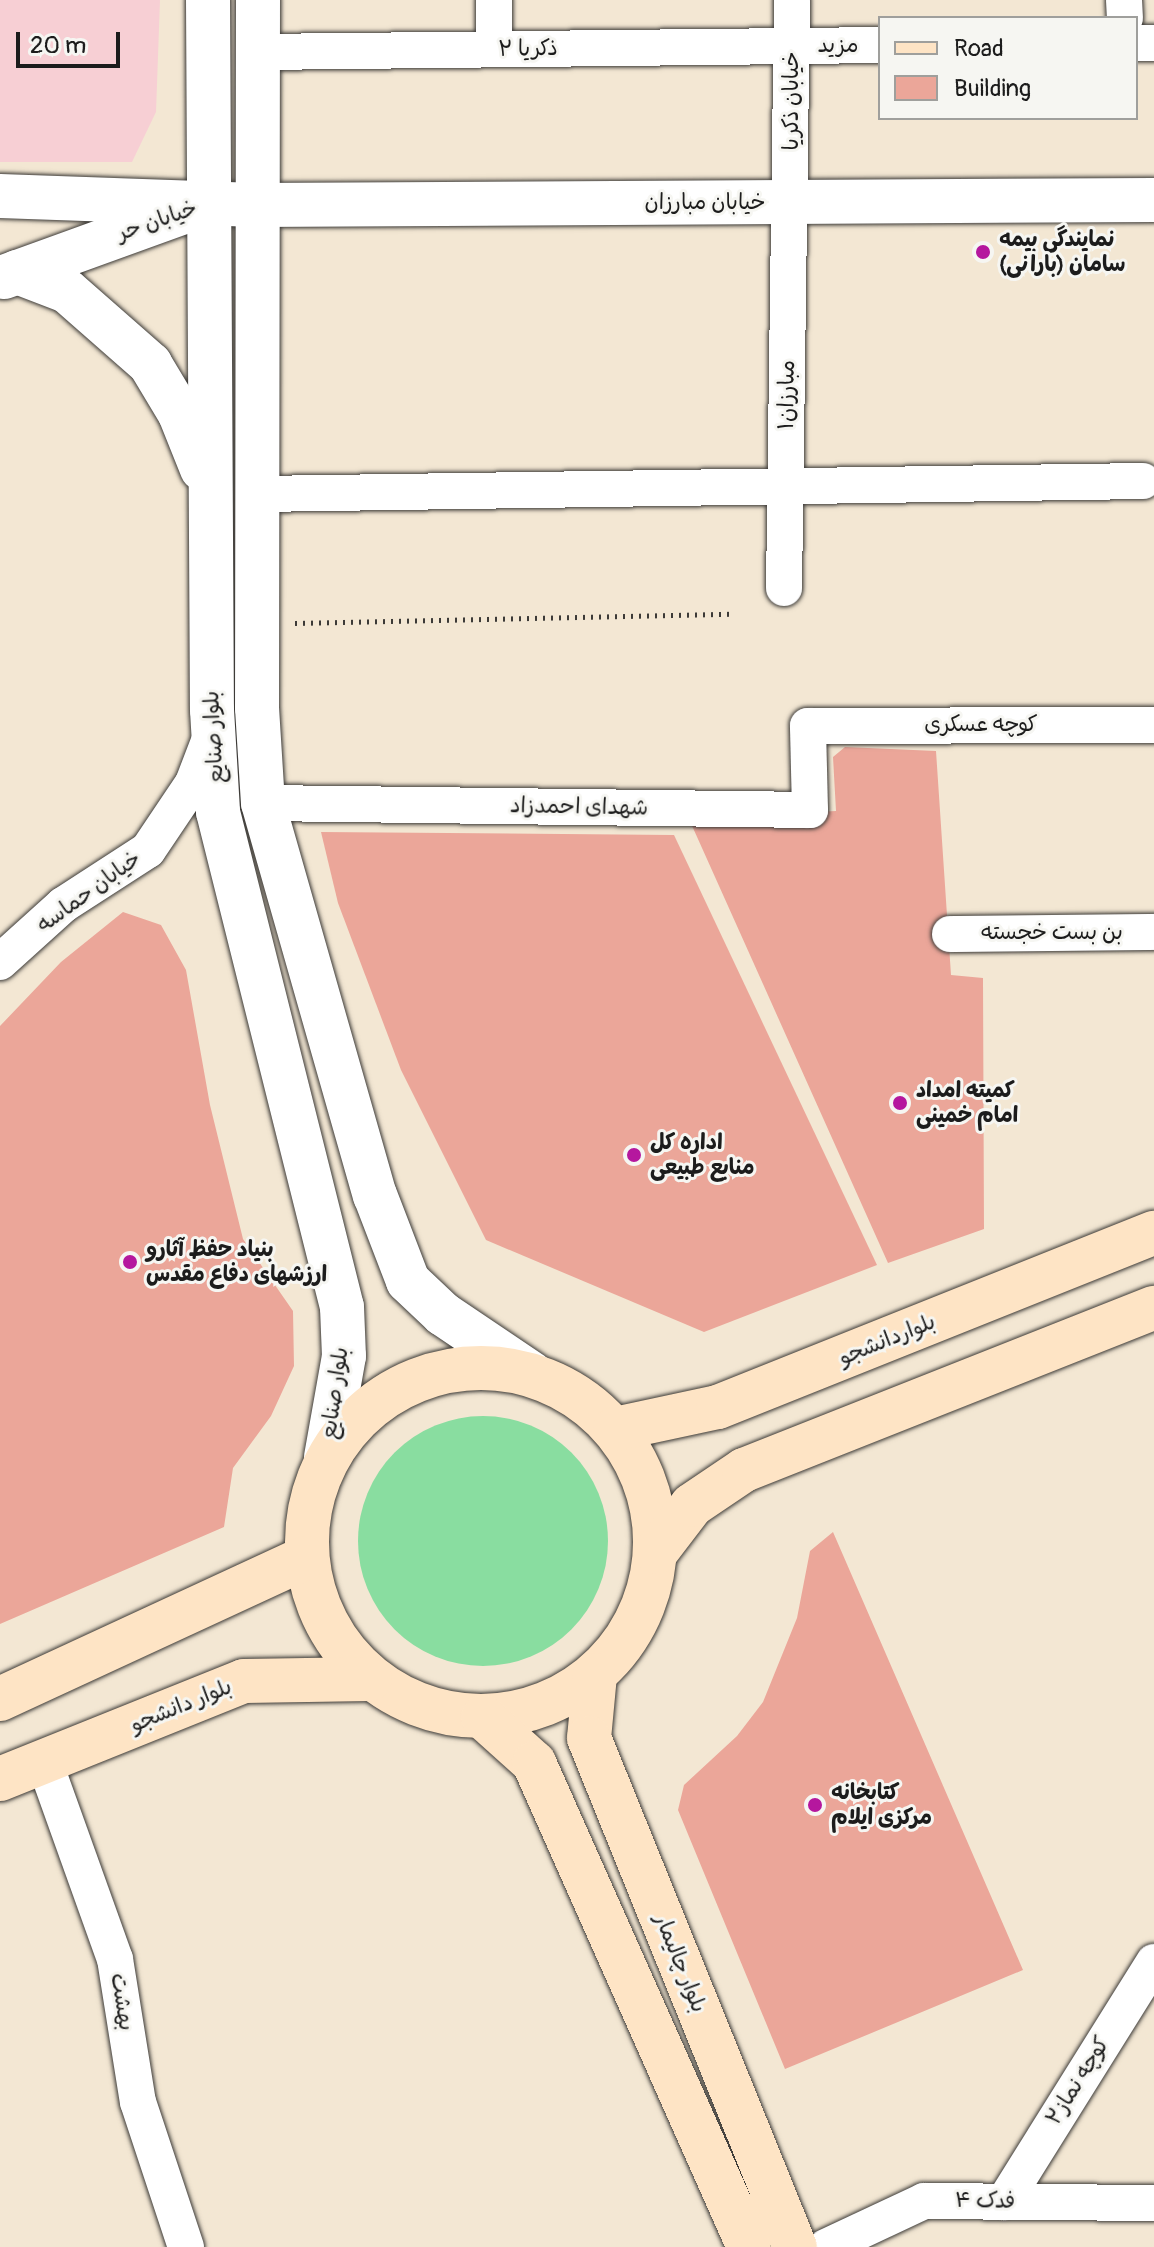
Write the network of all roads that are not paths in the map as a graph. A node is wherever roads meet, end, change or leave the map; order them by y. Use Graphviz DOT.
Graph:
graph roads {
  1 [pos="208,0"];
  2 [pos="258,0"];
  3 [pos="494,0"];
  4 [pos="792,0"];
  5 [pos="878,45"];
  6 [pos="795,46"];
  7 [pos="494,49"];
  8 [pos="258,52"];
  9 [pos="0,196"];
  10 [pos="1154,200"];
  11 [pos="792,202"];
  12 [pos="209,204"];
  13 [pos="256,205"];
  14 [pos="9,276"];
  15 [pos="1143,481"];
  16 [pos="785,484"];
  17 [pos="211,488"];
  18 [pos="258,494"];
  19 [pos="784,588"];
  20 [pos="1154,725"];
  21 [pos="808,726"];
  22 [pos="213,730"];
  23 [pos="263,803"];
  24 [pos="1154,932"];
  25 [pos="950,934"];
  26 [pos="0,962"];
  27 [pos="1154,1233"];
  28 [pos="1154,1308"];
  29 [pos="532,1374"];
  30 [pos="615,1429"];
  31 [pos="326,1457"];
  32 [pos="656,1552"];
  33 [pos="305,1558"];
  34 [pos="595,1675"];
  35 [pos="370,1679"];
  36 [pos="0,1699"];
  37 [pos="483,1717"];
  38 [pos="44,1761"];
  39 [pos="0,1779"];
  40 [pos="1151,1968"];
  41 [pos="1004,2202"];
  42 [pos="1154,2203"];
  43 [pos="186,2247"];
  44 [pos="749,2247"];
  45 [pos="795,2247"];
  46 [pos="826,2247"];
  1 -- 12 [label="street, بلوار صنایع"];
  2 -- 8 [label="street, بلوار صنایع"];
  3 -- 7 [label="street"];
  4 -- 6 [label="street, خیابان ذکریا"];
  5 -- 6 [label="street, مزید"];
  6 -- 7 [label="street, ذکریا ۲"];
  6 -- 11 [label="street, خیابان ذکریا"];
  7 -- 8 [label="street, ذکریا ۲"];
  8 -- 13 [label="street, بلوار صنایع"];
  9 -- 12 [label="street, خیابان حر"];
  10 -- 11 [label="street, خیابان مبارزان"];
  11 -- 13 [label="street, خیابان مبارزان"];
  11 -- 16 [label="street, مبارزان۱"];
  12 -- 13 [label="street, خیابان مبارزان"];
  12 -- 14 [label="street, خیابان حر"];
  12 -- 17 [label="street, بلوار صنایع"];
  13 -- 18 [label="street, بلوار صنایع"];
  14 -- 17 [label="street"];
  15 -- 16 [label="street"];
  16 -- 18 [label="street"];
  16 -- 19 [label="street, مبارزان۱"];
  17 -- 22 [label="street, بلوار صنایع"];
  18 -- 23 [label="street, بلوار صنایع"];
  20 -- 21 [label="street, کوچه عسکری"];
  21 -- 23 [label="street, شهدای احمدزاد"];
  22 -- 26 [label="street, خیابان حماسه"];
  22 -- 31 [label="street, بلوار صنایع"];
  23 -- 29 [label="street, بلوار صنایع"];
  24 -- 25 [label="street, بن بست خجسته"];
  27 -- 30 [label="main road, بلواردانشجو"];
  28 -- 32 [label="main road"];
  29 -- 30 [label="main road"];
  29 -- 31 [label="main road"];
  30 -- 32 [label="main road"];
  31 -- 33 [label="main road"];
  32 -- 34 [label="main road"];
  33 -- 35 [label="main road"];
  33 -- 36 [label="main road"];
  34 -- 37 [label="main road"];
  34 -- 45 [label="main road, بلوار چالیمار"];
  35 -- 37 [label="main road"];
  35 -- 38 [label="main road, بلوار دانشجو"];
  37 -- 44 [label="main road"];
  38 -- 39 [label="main road, بلوار دانشجو"];
  38 -- 43 [label="street, بهشت"];
  40 -- 41 [label="street, کوچه نماز۲"];
  41 -- 42 [label="street, فدک ۴"];
  41 -- 46 [label="street, فدک ۴"];
}
